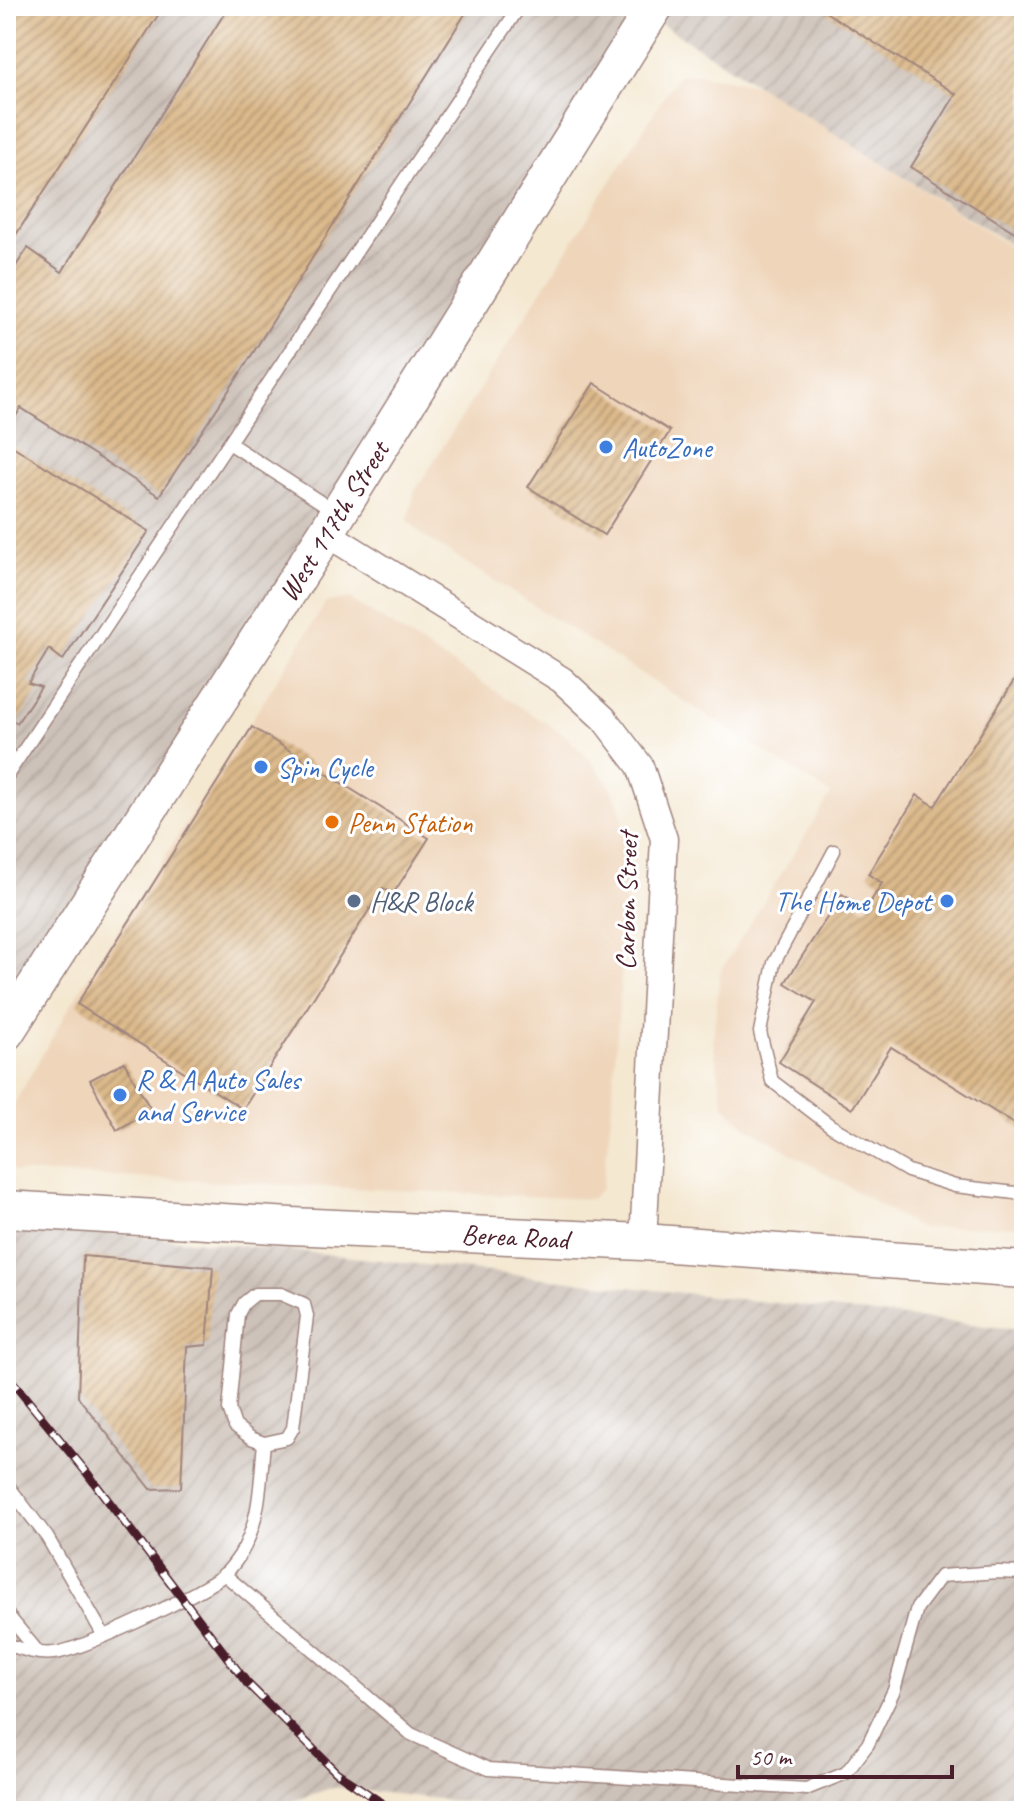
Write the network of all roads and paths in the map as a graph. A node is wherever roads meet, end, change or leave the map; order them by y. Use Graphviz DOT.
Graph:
graph roads {
  1 [pos="520,6"];
  2 [pos="639,12"];
  3 [pos="229,443"];
  4 [pos="332,523"];
  5 [pos="6,777"];
  6 [pos="834,851"];
  7 [pos="6,1032"];
  8 [pos="1024,1194"];
  9 [pos="6,1209"];
  10 [pos="643,1242"];
  11 [pos="1024,1270"];
  12 [pos="264,1443"];
  13 [pos="6,1483"];
  14 [pos="1024,1573"];
  15 [pos="224,1574"];
  16 [pos="6,1613"];
  17 [pos="104,1636"];
  18 [pos="6,1644"];
  19 [pos="38,1652"];
  1 -- 3 [label="lane"];
  2 -- 4 [label="main road, West 117th Street"];
  3 -- 4 [label="lane"];
  3 -- 5 [label="lane"];
  4 -- 7 [label="main road, West 117th Street"];
  4 -- 10 [label="street, Carbon Street"];
  6 -- 8 [label="lane"];
  9 -- 10 [label="main road, Berea Road"];
  10 -- 11 [label="main road, Berea Road"];
  12 -- 12 [label="lane"];
  12 -- 15 [label="lane"];
  13 -- 17 [label="lane"];
  14 -- 15 [label="lane"];
  15 -- 17 [label="lane"];
  16 -- 19 [label="lane"];
  17 -- 19 [label="lane"];
  18 -- 19 [label="lane"];
}
